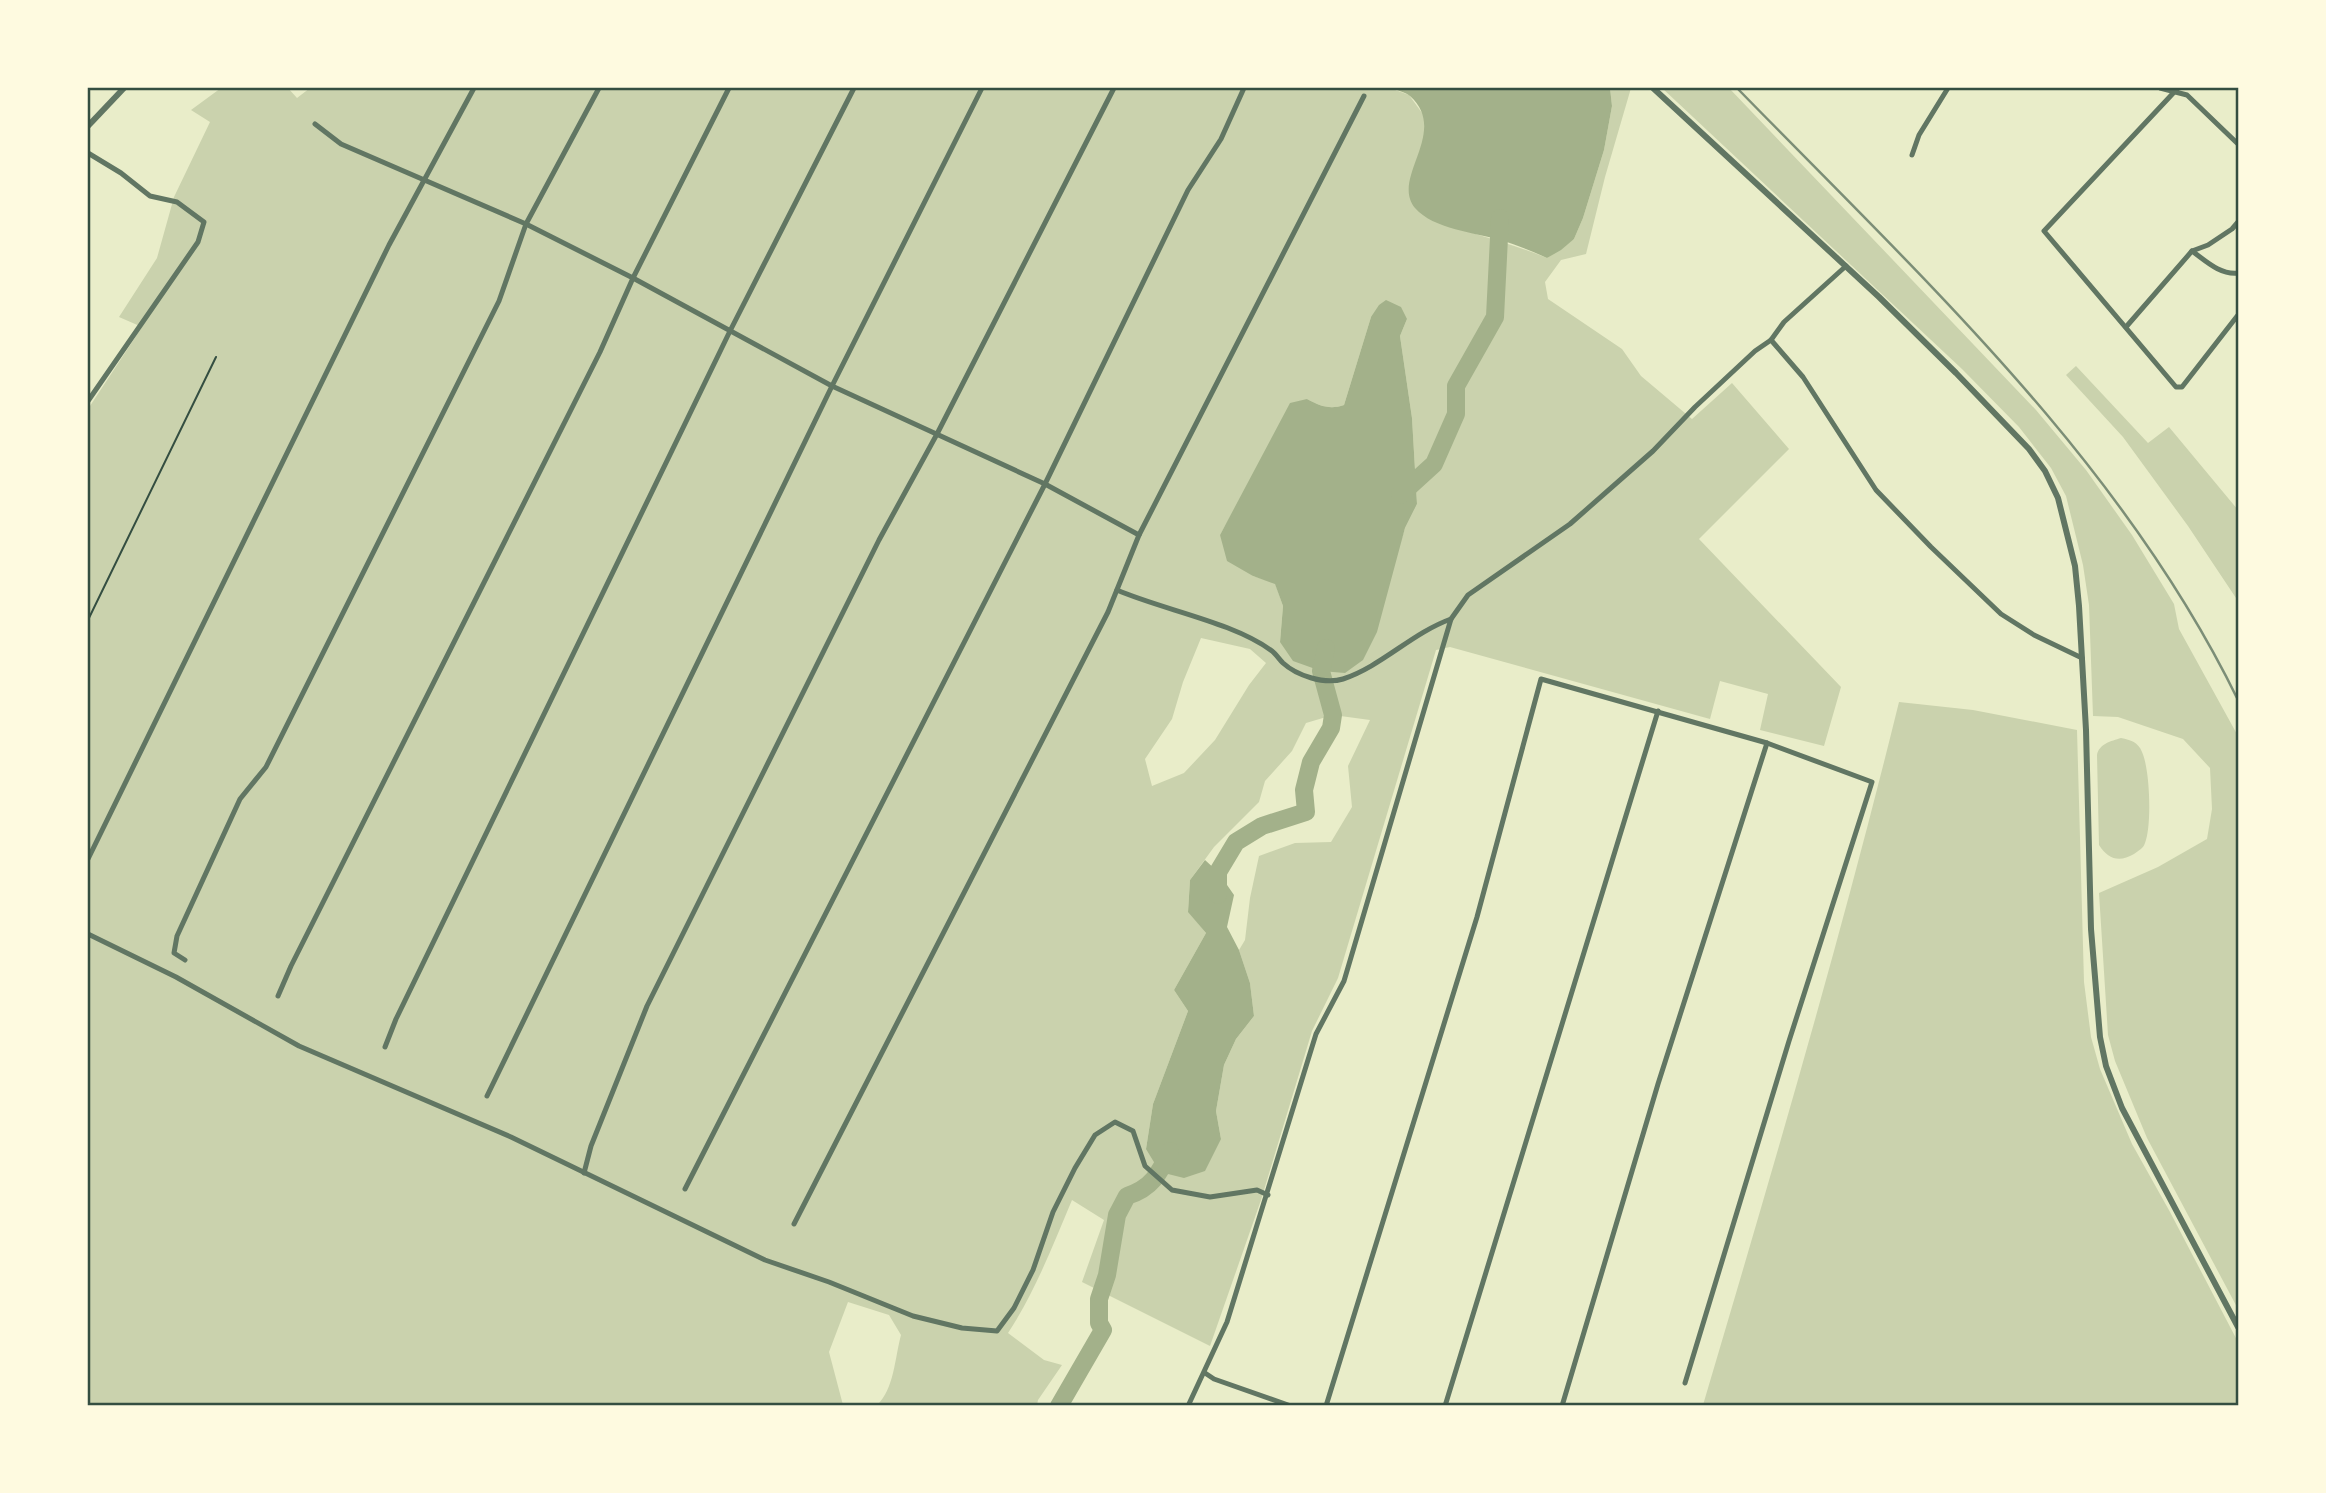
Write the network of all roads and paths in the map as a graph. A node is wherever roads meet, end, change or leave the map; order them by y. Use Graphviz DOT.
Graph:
graph roads {
  1 [pos="124,88"];
  2 [pos="474,88"];
  3 [pos="600,88"];
  4 [pos="729,88"];
  5 [pos="854,88"];
  6 [pos="982,88"];
  7 [pos="1114,88"];
  8 [pos="1244,88"];
  9 [pos="1653,88"];
  10 [pos="1948,88"];
  11 [pos="2160,88"];
  12 [pos="2176,89"];
  13 [pos="1364,96"];
  14 [pos="315,124"];
  15 [pos="88,126"];
  16 [pos="2238,144"];
  17 [pos="88,153"];
  18 [pos="1912,155"];
  19 [pos="424,179"];
  20 [pos="2238,222"];
  21 [pos="526,223"];
  22 [pos="2192,251"];
  23 [pos="1846,266"];
  24 [pos="2238,273"];
  25 [pos="634,278"];
  26 [pos="2238,315"];
  27 [pos="2126,327"];
  28 [pos="730,331"];
  29 [pos="1771,340"];
  30 [pos="216,357"];
  31 [pos="832,386"];
  32 [pos="88,401"];
  33 [pos="937,433"];
  34 [pos="1045,484"];
  35 [pos="1139,535"];
  36 [pos="1117,590"];
  37 [pos="88,620"];
  38 [pos="1451,620"];
  39 [pos="2082,658"];
  40 [pos="1658,711"];
  41 [pos="1767,743"];
  42 [pos="88,859"];
  43 [pos="88,934"];
  44 [pos="185,960"];
  45 [pos="278,996"];
  46 [pos="385,1047"];
  47 [pos="487,1096"];
  48 [pos="584,1173"];
  49 [pos="685,1189"];
  50 [pos="1268,1195"];
  51 [pos="794,1224"];
  52 [pos="2238,1327"];
  53 [pos="1205,1373"];
  54 [pos="1685,1384"];
  55 [pos="1188,1405"];
  56 [pos="1291,1405"];
  57 [pos="1326,1405"];
  58 [pos="1445,1405"];
  59 [pos="1562,1405"];
  1 -- 15 [label="street"];
  2 -- 19 [label="street"];
  3 -- 21 [label="street"];
  4 -- 25 [label="street"];
  5 -- 28 [label="street"];
  6 -- 31 [label="street"];
  7 -- 33 [label="street"];
  8 -- 34 [label="street"];
  9 -- 23 [label="street"];
  10 -- 18 [label="street"];
  11 -- 12 [label="street"];
  12 -- 16 [label="street"];
  12 -- 27 [label="street"];
  13 -- 35 [label="street"];
  14 -- 19 [label="street"];
  17 -- 32 [label="street"];
  19 -- 21 [label="street"];
  19 -- 42 [label="street"];
  20 -- 22 [label="street"];
  21 -- 25 [label="street"];
  21 -- 44 [label="street"];
  22 -- 24 [label="street"];
  22 -- 27 [label="street"];
  23 -- 29 [label="street"];
  23 -- 39 [label="street"];
  25 -- 28 [label="street"];
  25 -- 45 [label="street"];
  26 -- 27 [label="street"];
  28 -- 31 [label="street"];
  28 -- 46 [label="street"];
  29 -- 38 [label="street"];
  29 -- 39 [label="street"];
  30 -- 37 [label="path"];
  31 -- 33 [label="street"];
  31 -- 47 [label="street"];
  33 -- 34 [label="street"];
  33 -- 48 [label="street"];
  34 -- 35 [label="street"];
  34 -- 49 [label="street"];
  35 -- 36 [label="street"];
  36 -- 38 [label="street"];
  36 -- 51 [label="street"];
  38 -- 50 [label="street"];
  39 -- 52 [label="street"];
  40 -- 41 [label="street"];
  40 -- 57 [label="street"];
  40 -- 58 [label="street"];
  41 -- 54 [label="street"];
  41 -- 59 [label="street"];
  43 -- 48 [label="street"];
  48 -- 50 [label="street"];
  50 -- 53 [label="street"];
  53 -- 55 [label="street"];
  53 -- 56 [label="street"];
}
